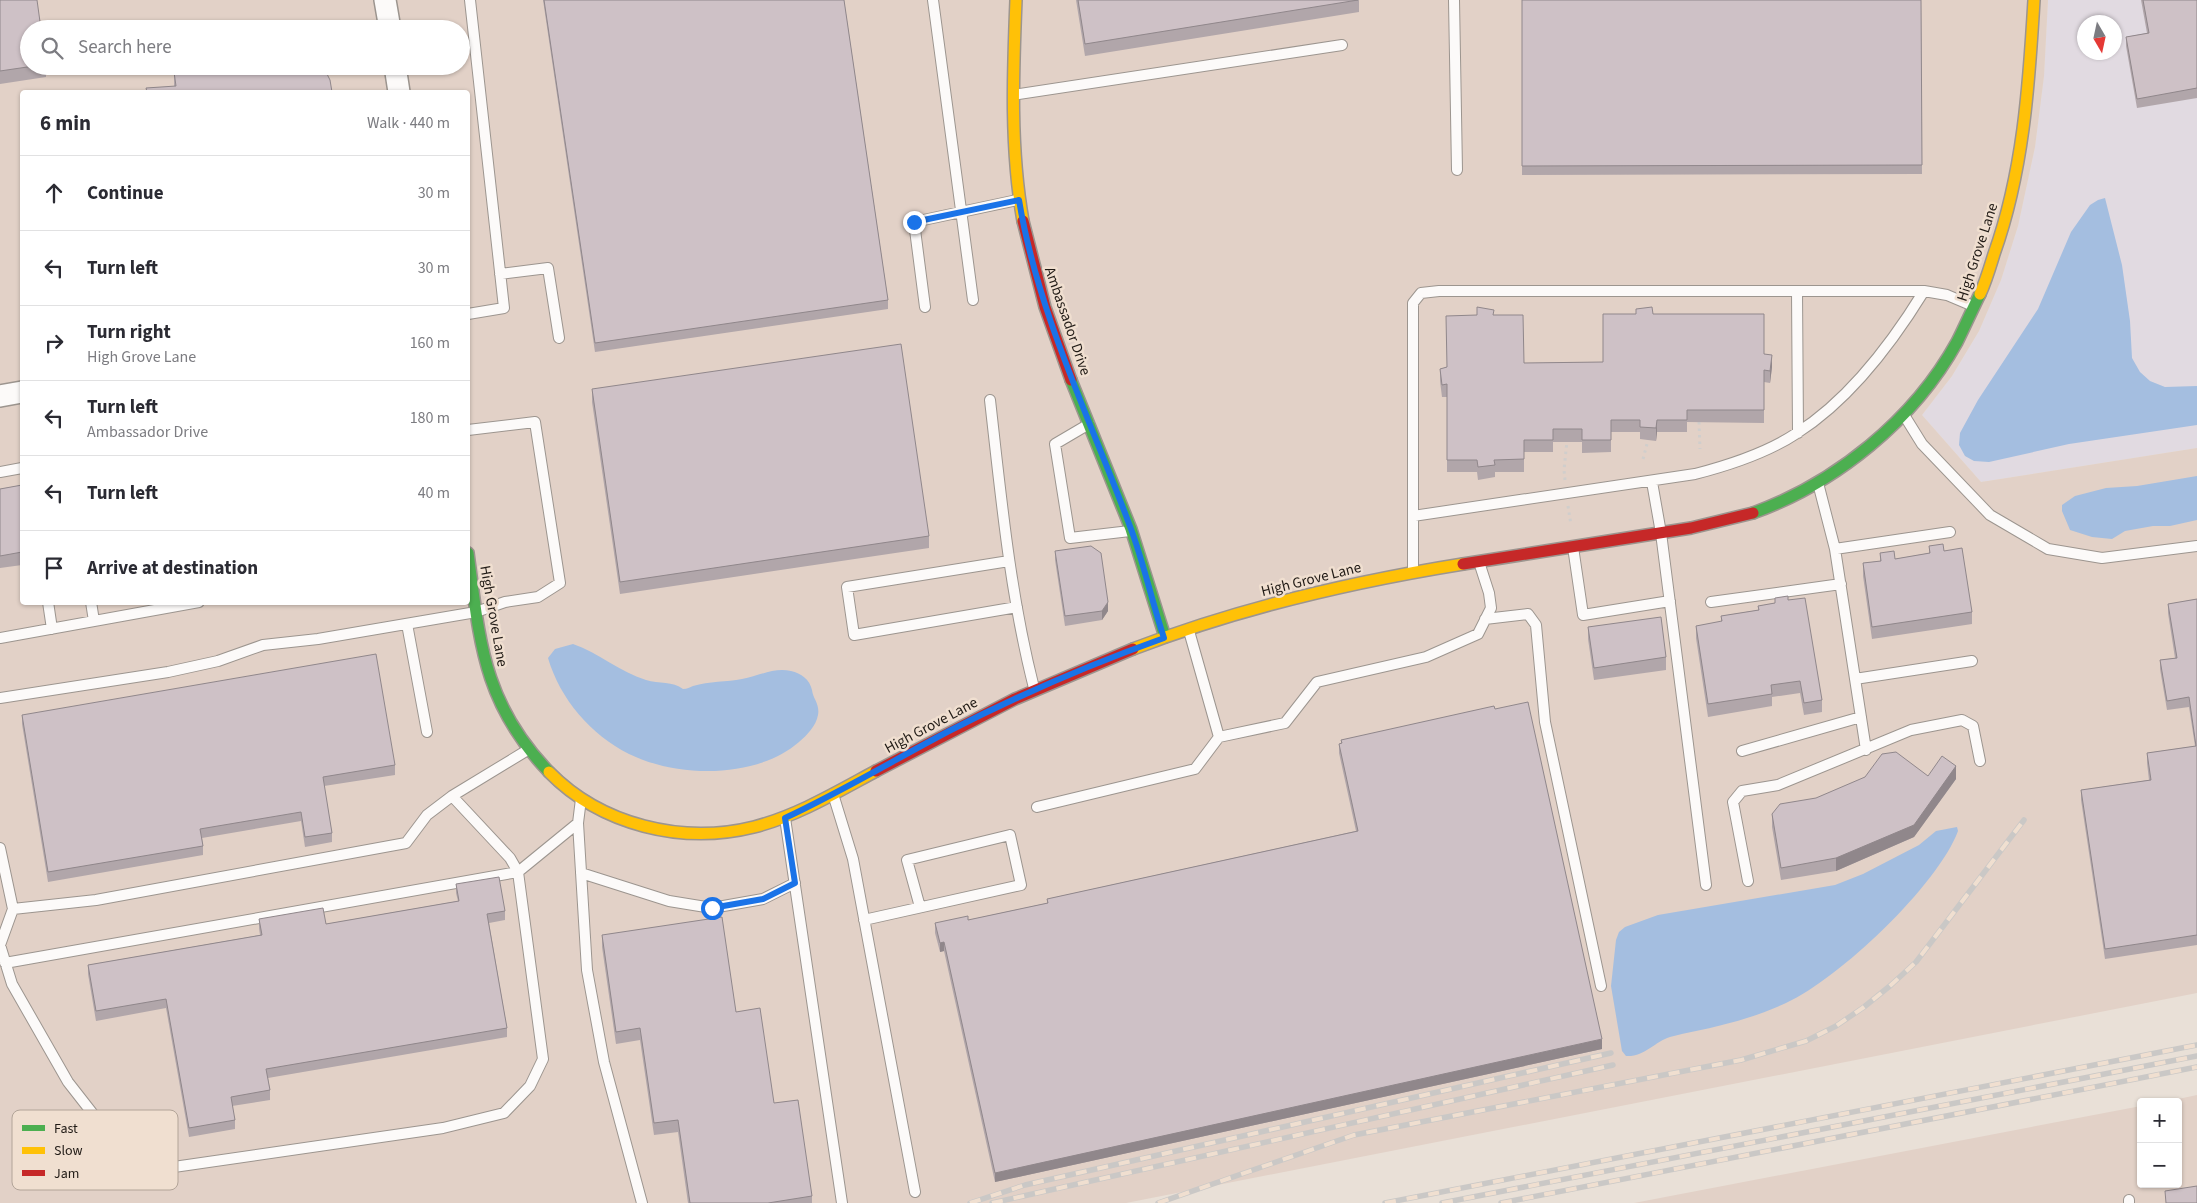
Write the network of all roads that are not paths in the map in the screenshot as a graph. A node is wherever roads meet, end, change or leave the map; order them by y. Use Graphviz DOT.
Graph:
graph roads {
  1 [pos="385,0"];
  2 [pos="470,0"];
  3 [pos="933,0"];
  4 [pos="1016,0"];
  5 [pos="1454,0"];
  6 [pos="2034,0"];
  7 [pos="388,20"];
  8 [pos="1342,46"];
  9 [pos="396,75"];
  10 [pos="399,90"];
  11 [pos="1012,95"];
  12 [pos="1457,170"];
  13 [pos="1019,200"];
  14 [pos="962,212"];
  15 [pos="500,274"];
  16 [pos="1797,291"];
  17 [pos="1924,291"];
  18 [pos="973,300"];
  19 [pos="1975,307"];
  20 [pos="925,308"];
  21 [pos="470,314"];
  22 [pos="559,338"];
  23 [pos="20,392"];
  24 [pos="0,396"];
  25 [pos="990,400"];
  26 [pos="1904,414"];
  27 [pos="1090,423"];
  28 [pos="470,430"];
  29 [pos="1798,433"];
  30 [pos="20,468"];
  31 [pos="0,472"];
  32 [pos="1652,482"];
  33 [pos="1817,482"];
  34 [pos="1413,516"];
  35 [pos="1132,531"];
  36 [pos="1950,532"];
  37 [pos="1661,533"];
  38 [pos="1573,546"];
  39 [pos="2197,546"];
  40 [pos="1835,549"];
  41 [pos="1009,561"];
  42 [pos="1479,561"];
  43 [pos="470,569"];
  44 [pos="1413,572"];
  45 [pos="1841,584"];
  46 [pos="1670,602"];
  47 [pos="1710,602"];
  48 [pos="48,605"];
  49 [pos="91,605"];
  50 [pos="173,605"];
  51 [pos="148,607"];
  52 [pos="1017,607"];
  53 [pos="476,612"];
  54 [pos="1485,619"];
  55 [pos="94,621"];
  56 [pos="407,624"];
  57 [pos="52,629"];
  58 [pos="1188,630"];
  59 [pos="0,638"];
  60 [pos="1164,638"];
  61 [pos="1972,661"];
  62 [pos="1855,679"];
  63 [pos="1034,689"];
  64 [pos="0,698"];
  65 [pos="1861,717"];
  66 [pos="427,732"];
  67 [pos="1219,737"];
  68 [pos="527,750"];
  69 [pos="1866,750"];
  70 [pos="1742,751"];
  71 [pos="1980,761"];
  72 [pos="833,794"];
  73 [pos="452,796"];
  74 [pos="581,798"];
  75 [pos="1037,807"];
  76 [pos="785,818"];
  77 [pos="578,823"];
  78 [pos="0,848"];
  79 [pos="518,872"];
  80 [pos="582,874"];
  81 [pos="1748,881"];
  82 [pos="795,883"];
  83 [pos="1706,885"];
  84 [pos="920,907"];
  85 [pos="14,909"];
  86 [pos="864,920"];
  87 [pos="6,963"];
  88 [pos="1601,986"];
  89 [pos="90,1110"];
  90 [pos="178,1166"];
  91 [pos="915,1192"];
  92 [pos="642,1203"];
  93 [pos="842,1203"];
  1 -- 7 [label="street"];
  2 -- 15 [label="lane"];
  3 -- 14 [label="lane"];
  4 -- 11 [label="street, Ambassador Drive"];
  5 -- 12 [label="lane"];
  6 -- 19 [label="street, High Grove Lane"];
  8 -- 11 [label="lane"];
  9 -- 10 [label="street"];
  11 -- 13 [label="street, Ambassador Drive"];
  13 -- 14 [label="lane"];
  13 -- 27 [label="street, Ambassador Drive"];
  14 -- 18 [label="lane"];
  14 -- 20 [label="lane"];
  15 -- 21 [label="lane"];
  15 -- 22 [label="lane"];
  16 -- 17 [label="lane"];
  16 -- 29 [label="lane"];
  16 -- 34 [label="lane"];
  17 -- 19 [label="lane"];
  17 -- 29 [label="lane"];
  19 -- 26 [label="street, High Grove Lane"];
  23 -- 24 [label="street"];
  25 -- 41 [label="lane"];
  26 -- 33 [label="street, High Grove Lane"];
  26 -- 39 [label="lane"];
  27 -- 35 [label="street, Ambassador Drive"];
  27 -- 35 [label="lane"];
  28 -- 53 [label="lane"];
  29 -- 32 [label="lane"];
  30 -- 31 [label="lane"];
  32 -- 34 [label="lane"];
  32 -- 37 [label="lane"];
  33 -- 37 [label="street, High Grove Lane"];
  33 -- 40 [label="lane"];
  34 -- 44 [label="lane"];
  35 -- 60 [label="street, Ambassador Drive"];
  36 -- 40 [label="lane"];
  37 -- 38 [label="street, High Grove Lane"];
  37 -- 46 [label="lane"];
  38 -- 42 [label="street, High Grove Lane"];
  38 -- 46 [label="lane"];
  40 -- 45 [label="lane"];
  41 -- 52 [label="lane"];
  41 -- 52 [label="lane"];
  42 -- 44 [label="street, High Grove Lane"];
  42 -- 54 [label="lane"];
  43 -- 53 [label="street, High Grove Lane"];
  44 -- 58 [label="street, High Grove Lane"];
  45 -- 47 [label="lane"];
  45 -- 62 [label="lane"];
  46 -- 83 [label="lane"];
  48 -- 57 [label="lane"];
  49 -- 55 [label="lane"];
  50 -- 51 [label="lane"];
  51 -- 55 [label="lane"];
  52 -- 63 [label="lane"];
  53 -- 56 [label="lane"];
  53 -- 68 [label="street, High Grove Lane"];
  54 -- 67 [label="lane"];
  54 -- 88 [label="lane"];
  55 -- 57 [label="lane"];
  56 -- 64 [label="lane"];
  56 -- 66 [label="lane"];
  57 -- 59 [label="lane"];
  58 -- 60 [label="street, High Grove Lane"];
  58 -- 67 [label="lane"];
  60 -- 63 [label="street, High Grove Lane"];
  61 -- 62 [label="lane"];
  62 -- 65 [label="lane"];
  63 -- 72 [label="street, High Grove Lane"];
  65 -- 69 [label="lane"];
  65 -- 70 [label="lane"];
  67 -- 75 [label="lane"];
  68 -- 73 [label="lane"];
  68 -- 74 [label="street, High Grove Lane"];
  69 -- 71 [label="lane"];
  69 -- 81 [label="lane"];
  72 -- 76 [label="street, High Grove Lane"];
  72 -- 86 [label="lane"];
  73 -- 79 [label="lane"];
  73 -- 85 [label="lane"];
  74 -- 76 [label="street, High Grove Lane"];
  74 -- 77 [label="lane"];
  76 -- 82 [label="lane"];
  77 -- 79 [label="lane"];
  77 -- 80 [label="lane"];
  78 -- 85 [label="lane"];
  79 -- 87 [label="lane"];
  79 -- 90 [label="lane"];
  80 -- 82 [label="lane"];
  80 -- 92 [label="lane"];
  82 -- 93 [label="lane"];
  84 -- 84 [label="lane"];
  84 -- 86 [label="lane"];
  85 -- 87 [label="lane"];
  86 -- 91 [label="lane"];
  87 -- 89 [label="lane"];
}
